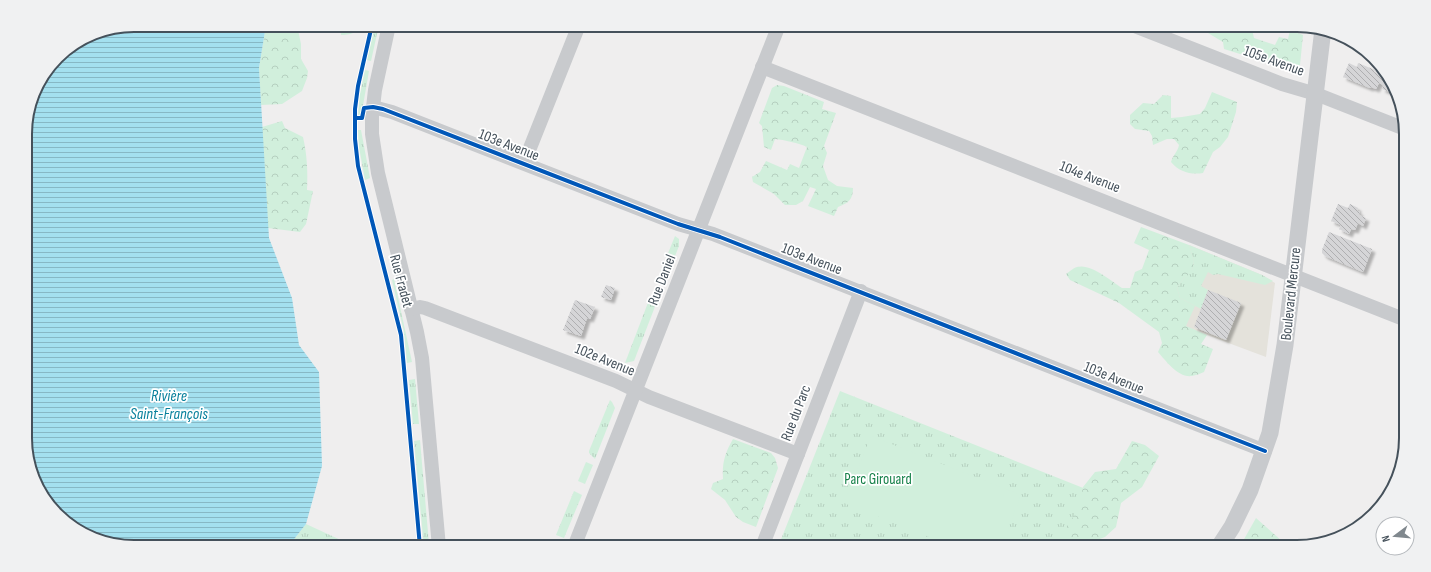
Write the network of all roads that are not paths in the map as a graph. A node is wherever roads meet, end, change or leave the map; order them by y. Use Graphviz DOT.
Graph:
graph roads {
  1 [pos="387,32"];
  2 [pos="576,32"];
  3 [pos="776,32"];
  4 [pos="1150,32"];
  5 [pos="1322,35"];
  6 [pos="762,67"];
  7 [pos="1316,94"];
  8 [pos="373,107"];
  9 [pos="1398,126"];
  10 [pos="524,163"];
  11 [pos="699,230"];
  12 [pos="1294,276"];
  13 [pos="861,291"];
  14 [pos="412,309"];
  15 [pos="1399,317"];
  16 [pos="636,391"];
  17 [pos="1265,451"];
  18 [pos="798,454"];
  19 [pos="439,540"];
  20 [pos="577,540"];
  21 [pos="765,540"];
  22 [pos="1223,540"];
  1 -- 8 [label="street, Rue Fradet"];
  2 -- 10 [label="street"];
  3 -- 6 [label="street, Rue Daniel"];
  4 -- 7 [label="street, 105e Avenue"];
  5 -- 7 [label="street, Boulevard Mercure"];
  6 -- 11 [label="street, Rue Daniel"];
  6 -- 12 [label="street, 104e Avenue"];
  7 -- 9 [label="street, 105e Avenue"];
  7 -- 12 [label="street, Boulevard Mercure"];
  8 -- 10 [label="street, 103e Avenue"];
  8 -- 14 [label="street, Rue Fradet"];
  10 -- 11 [label="street, 103e Avenue"];
  11 -- 13 [label="street, 103e Avenue"];
  11 -- 16 [label="street, Rue Daniel"];
  12 -- 15 [label="street, 104e Avenue"];
  12 -- 17 [label="street, Boulevard Mercure"];
  13 -- 17 [label="street, 103e Avenue"];
  13 -- 18 [label="street, Rue du Parc"];
  14 -- 16 [label="street, 102e Avenue"];
  14 -- 19 [label="street, Rue Fradet"];
  16 -- 18 [label="street, 102e Avenue"];
  16 -- 20 [label="street, Rue Daniel"];
  17 -- 22 [label="street, Boulevard Mercure"];
  18 -- 21 [label="street, Rue du Parc"];
}
